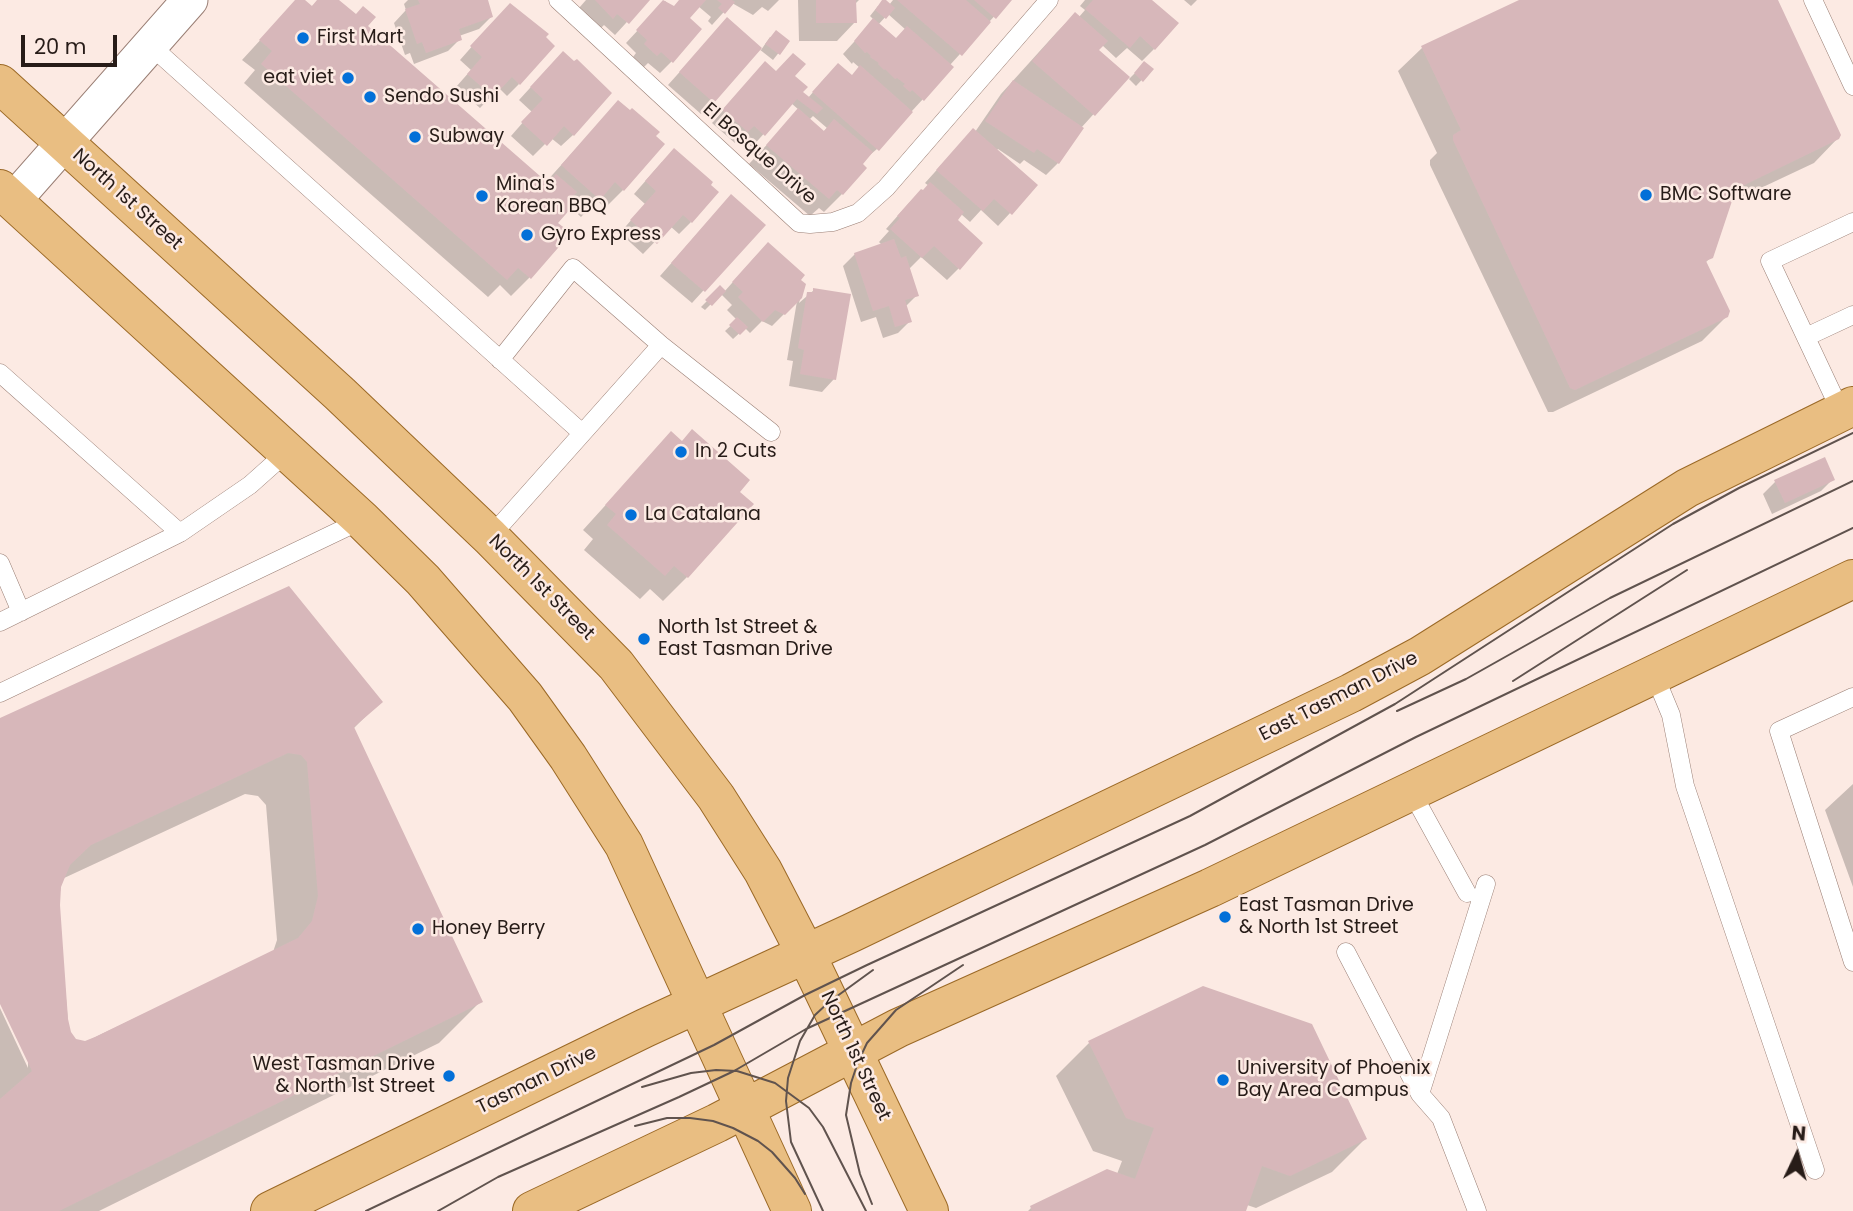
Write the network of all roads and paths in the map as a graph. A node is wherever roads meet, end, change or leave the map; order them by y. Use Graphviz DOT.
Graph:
graph roads {
  1 [pos="190,0"];
  2 [pos="558,0"];
  3 [pos="1049,0"];
  4 [pos="1813,0"];
  5 [pos="150,45"];
  6 [pos="0,84"];
  7 [pos="1853,86"];
  8 [pos="64,143"];
  9 [pos="6,195"];
  10 [pos="1853,222"];
  11 [pos="1853,315"];
  12 [pos="1806,337"];
  13 [pos="661,345"];
  14 [pos="500,359"];
  15 [pos="0,373"];
  16 [pos="1847,409"];
  17 [pos="771,432"];
  18 [pos="582,433"];
  19 [pos="287,452"];
  20 [pos="362,520"];
  21 [pos="180,533"];
  22 [pos="490,537"];
  23 [pos="0,563"];
  24 [pos="1853,579"];
  25 [pos="21,612"];
  26 [pos="0,622"];
  27 [pos="1654,674"];
  28 [pos="0,693"];
  29 [pos="1853,697"];
  30 [pos="1411,791"];
  31 [pos="1486,884"];
  32 [pos="1467,893"];
  33 [pos="1346,952"];
  34 [pos="806,954"];
  35 [pos="1853,962"];
  36 [pos="696,1004"];
  37 [pos="852,1052"];
  38 [pos="1420,1094"];
  39 [pos="743,1108"];
  40 [pos="1815,1170"];
  41 [pos="270,1211"];
  42 [pos="532,1211"];
  43 [pos="792,1211"];
  44 [pos="929,1211"];
  45 [pos="1477,1211"];
  1 -- 5 [label="street"];
  2 -- 3 [label="lane, El Bosque Drive"];
  4 -- 7 [label="lane"];
  5 -- 8 [label="street"];
  5 -- 14 [label="lane"];
  6 -- 8 [label="main road, North 1st Street"];
  8 -- 9 [label="street"];
  8 -- 22 [label="main road, North 1st Street"];
  9 -- 19 [label="main road"];
  10 -- 12 [label="lane"];
  11 -- 12 [label="lane"];
  12 -- 16 [label="lane"];
  13 -- 14 [label="lane"];
  13 -- 17 [label="lane"];
  13 -- 18 [label="lane"];
  14 -- 18 [label="lane"];
  15 -- 21 [label="lane"];
  16 -- 34 [label="main road, East Tasman Drive"];
  18 -- 22 [label="lane"];
  19 -- 20 [label="main road"];
  19 -- 21 [label="lane"];
  20 -- 28 [label="lane"];
  20 -- 36 [label="main road"];
  21 -- 25 [label="lane"];
  22 -- 34 [label="main road, North 1st Street"];
  23 -- 25 [label="lane"];
  24 -- 27 [label="main road"];
  25 -- 26 [label="lane"];
  27 -- 30 [label="main road"];
  27 -- 40 [label="lane"];
  29 -- 35 [label="lane"];
  30 -- 32 [label="lane"];
  30 -- 37 [label="main road"];
  31 -- 38 [label="lane"];
  33 -- 38 [label="lane"];
  34 -- 36 [label="main road, Tasman Drive"];
  34 -- 37 [label="main road, North 1st Street"];
  36 -- 39 [label="main road"];
  36 -- 41 [label="main road, Tasman Drive"];
  37 -- 39 [label="main road"];
  37 -- 44 [label="main road, North 1st Street"];
  38 -- 45 [label="lane"];
  39 -- 42 [label="main road"];
  39 -- 43 [label="main road"];
}
